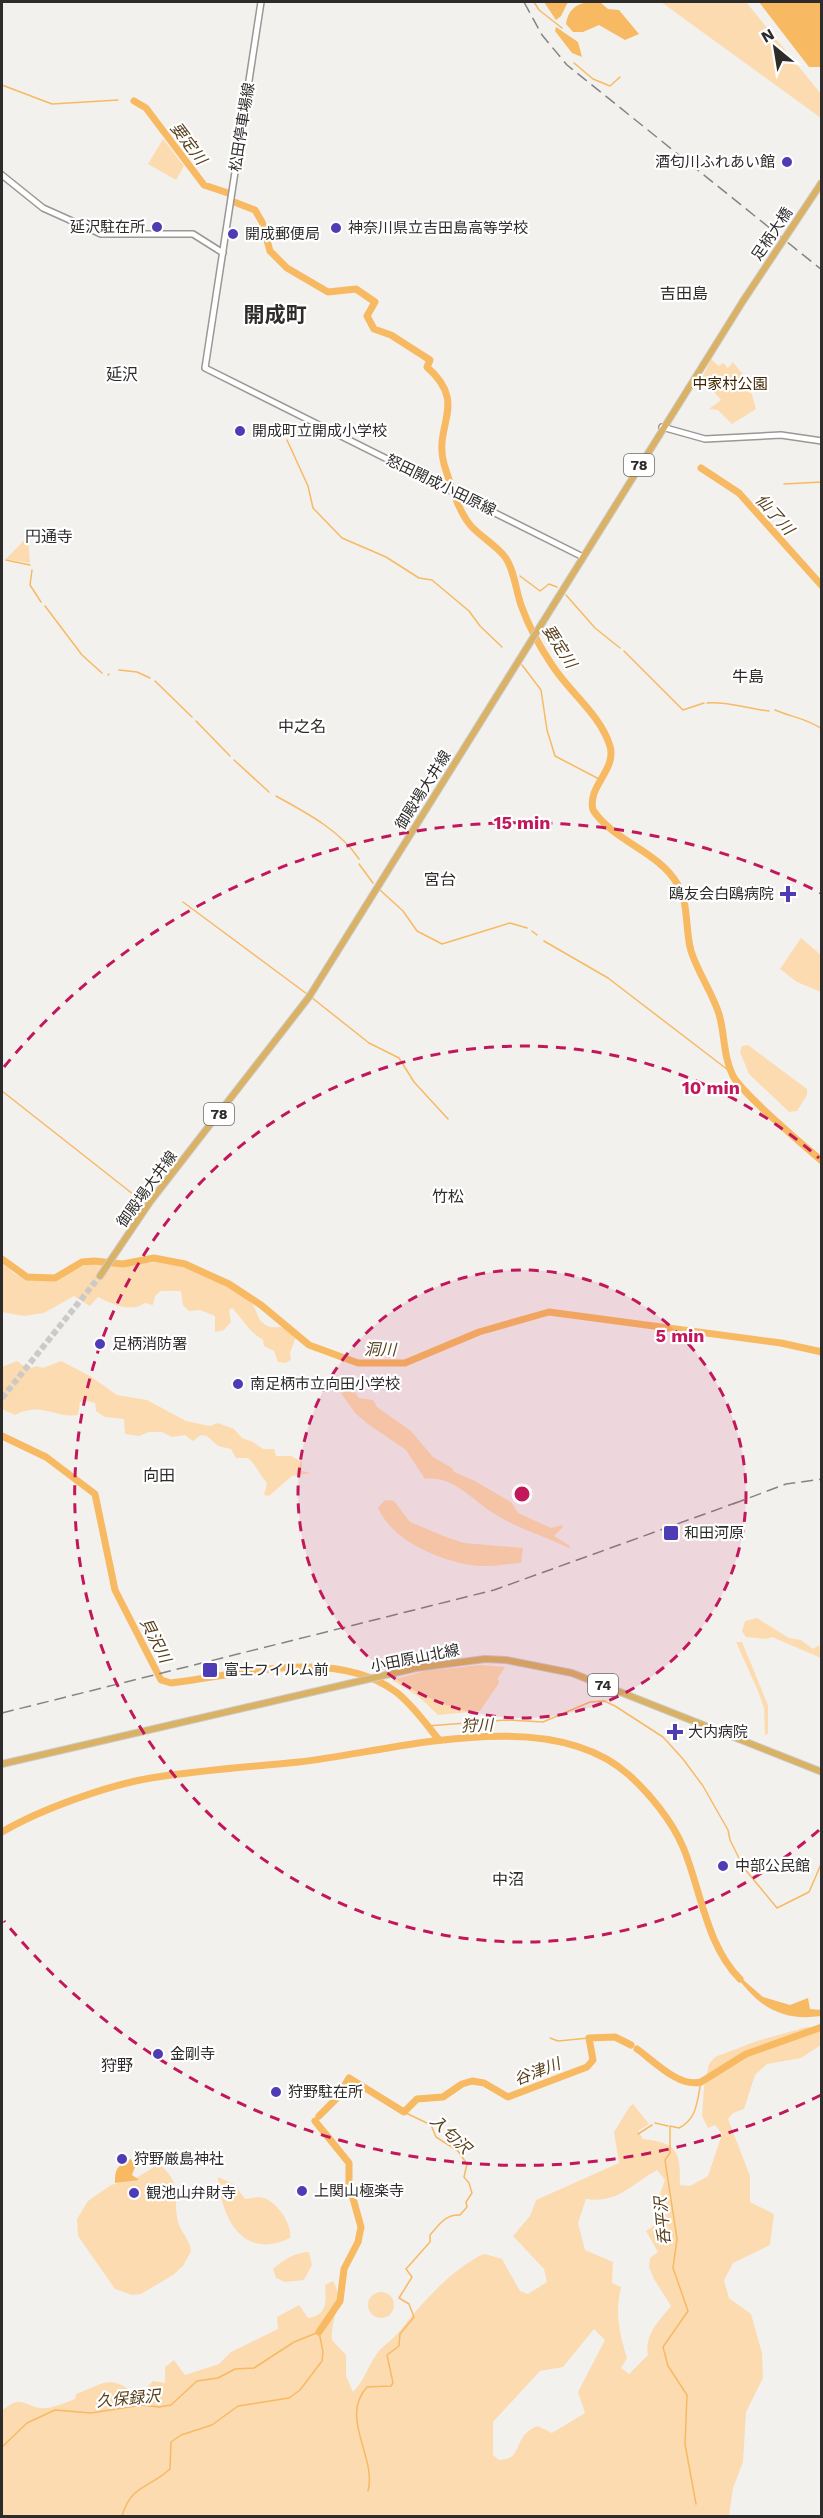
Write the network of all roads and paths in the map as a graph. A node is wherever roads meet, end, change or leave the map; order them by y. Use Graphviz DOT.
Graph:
graph roads {
  1 [pos="261,2"];
  2 [pos="2,175"];
  3 [pos="822,182"];
  4 [pos="223,253"];
  5 [pos="742,301"];
  6 [pos="662,427"];
  7 [pos="822,441"];
  8 [pos="581,556"];
  9 [pos="100,1276"];
  10 [pos="2,1764"];
  11 [pos="822,1772"];
  1 -- 4 [label="main road, 松田停車場線"];
  2 -- 4 [label="main road"];
  3 -- 5 [label="main road, 足柄大橋 / 78, bridge"];
  4 -- 8 [label="main road, 怒田開成小田原線"];
  5 -- 6 [label="main road, 御殿場大井線 / 78"];
  6 -- 7 [label="main road"];
  6 -- 8 [label="main road, 御殿場大井線 / 78"];
  8 -- 9 [label="main road, 御殿場大井線 / 78"];
  10 -- 11 [label="main road, 小田原山北線 / 74"];
}
